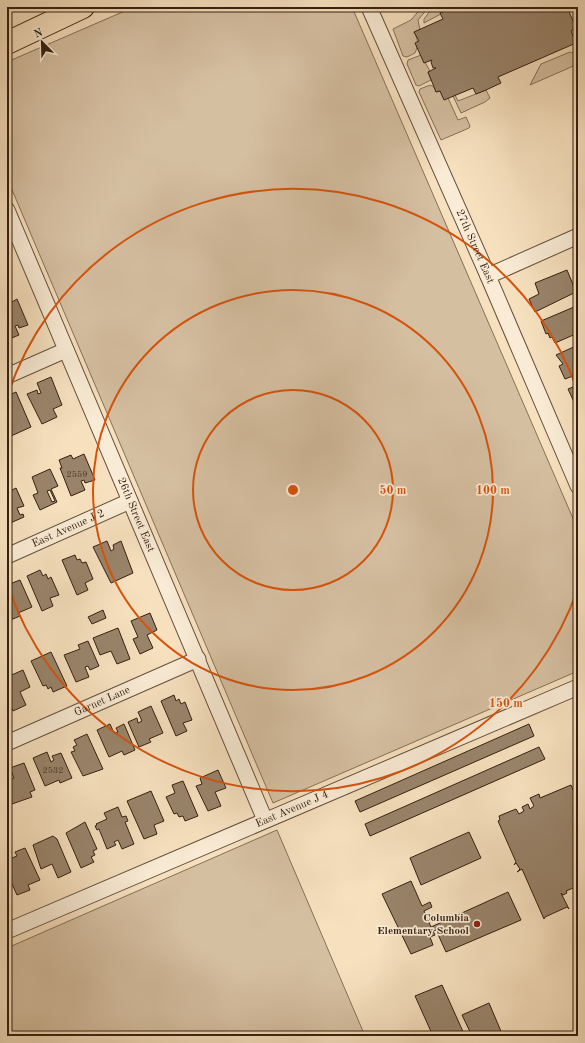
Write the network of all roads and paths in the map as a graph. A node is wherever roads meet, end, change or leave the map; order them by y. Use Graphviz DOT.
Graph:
graph roads {
  1 [pos="83,7"];
  2 [pos="369,7"];
  3 [pos="7,43"];
  4 [pos="7,210"];
  5 [pos="578,236"];
  6 [pos="488,276"];
  7 [pos="66,350"];
  8 [pos="7,376"];
  9 [pos="578,486"];
  10 [pos="130,501"];
  11 [pos="7,556"];
  12 [pos="198,659"];
  13 [pos="578,687"];
  14 [pos="7,743"];
  15 [pos="264,820"];
  16 [pos="7,931"];
  1 -- 3 [label="main road"];
  2 -- 6 [label="street, 27th Street East"];
  4 -- 7 [label="street, 26th Street East"];
  5 -- 6 [label="street"];
  6 -- 9 [label="street, 27th Street East"];
  7 -- 8 [label="street"];
  7 -- 10 [label="street, 26th Street East"];
  10 -- 11 [label="street, East Avenue J 2"];
  10 -- 12 [label="street, 26th Street East"];
  12 -- 14 [label="street, Garnet Lane"];
  12 -- 15 [label="street, 26th Street East"];
  13 -- 15 [label="street, East Avenue J 4"];
  15 -- 16 [label="street, East Avenue J 4"];
}
